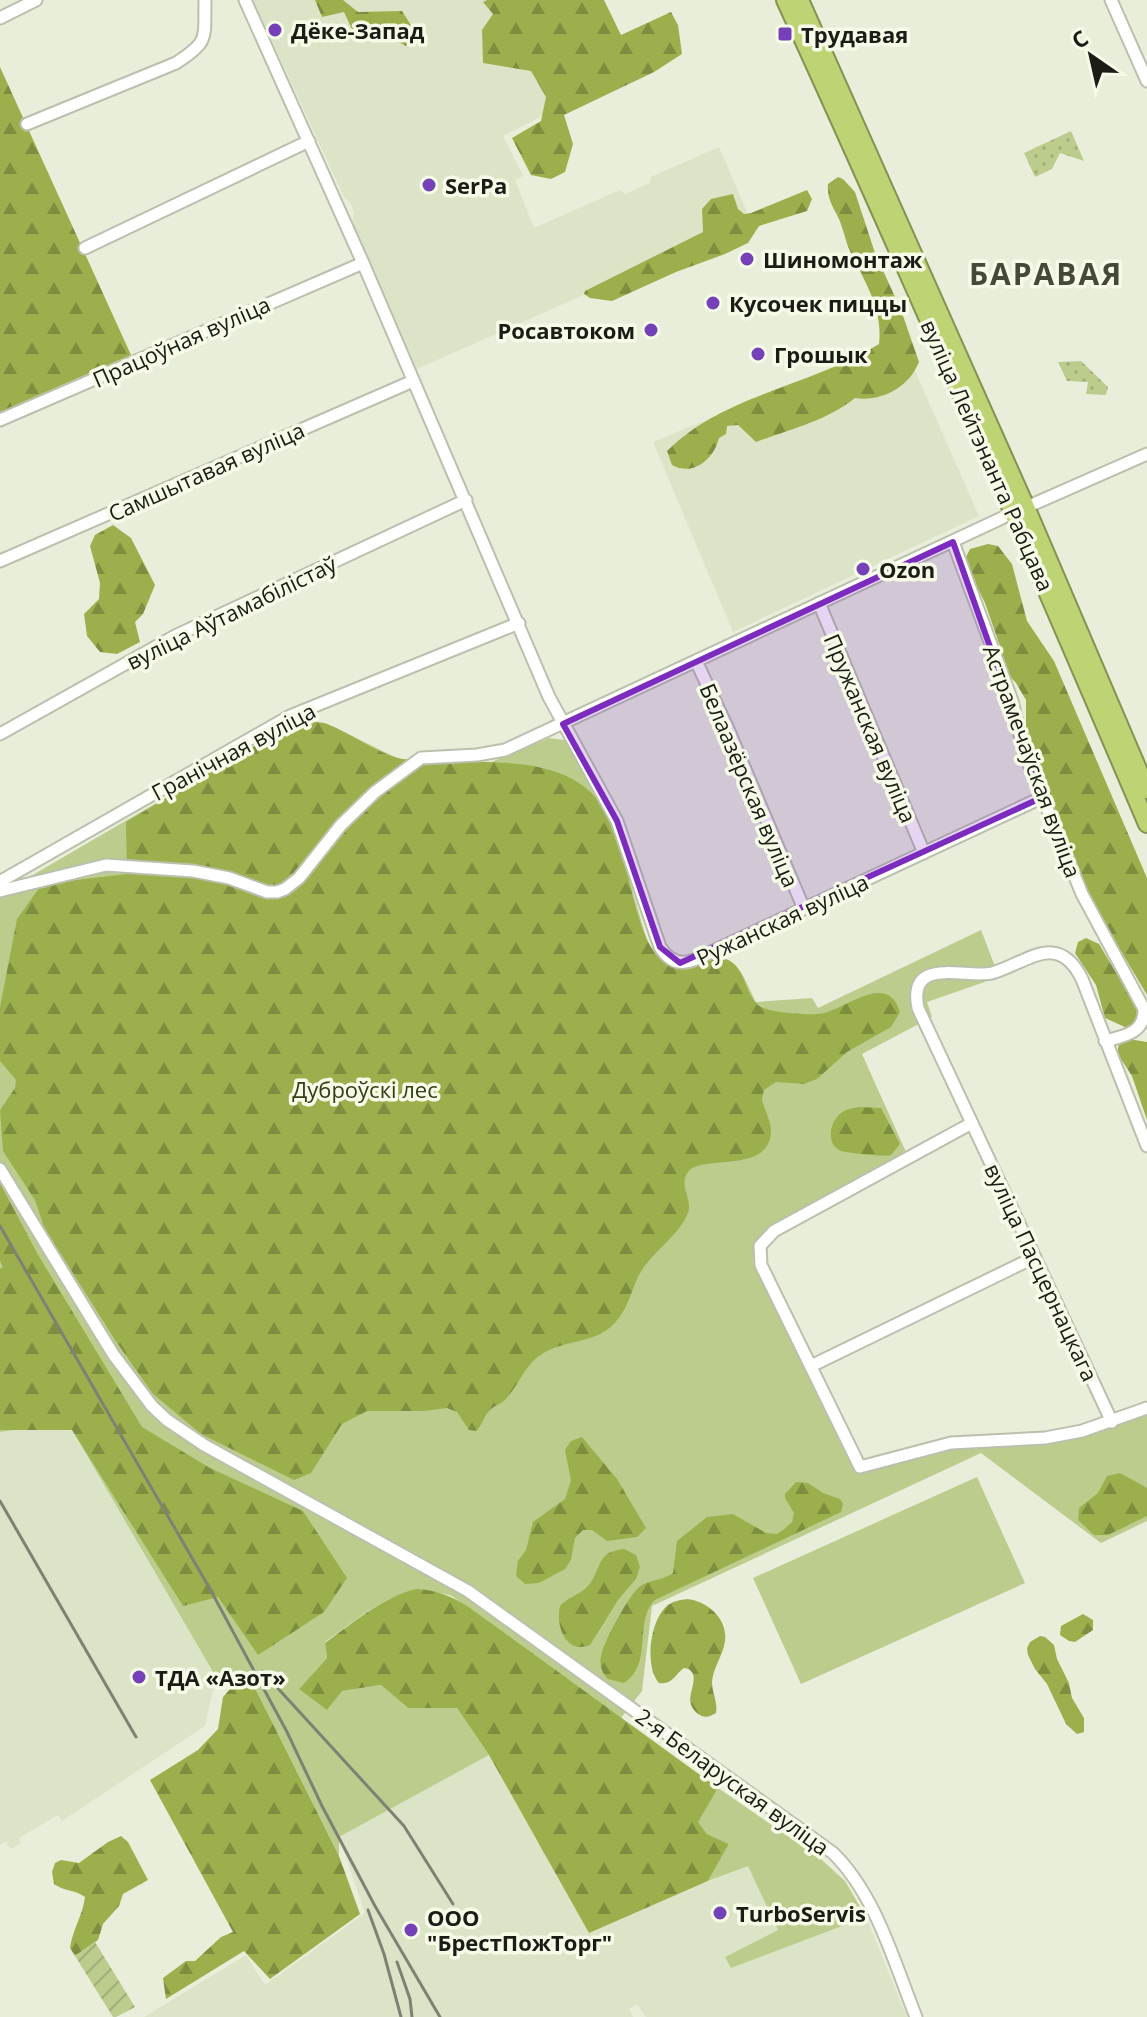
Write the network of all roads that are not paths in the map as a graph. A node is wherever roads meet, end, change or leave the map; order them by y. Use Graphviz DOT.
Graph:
graph roads {
  1 [pos="36,0"];
  2 [pos="205,0"];
  3 [pos="245,0"];
  4 [pos="785,0"];
  5 [pos="800,0"];
  6 [pos="1111,0"];
  7 [pos="0,18"];
  8 [pos="1147,81"];
  9 [pos="27,124"];
  10 [pos="309,141"];
  11 [pos="874,179"];
  12 [pos="85,248"];
  13 [pos="363,263"];
  14 [pos="413,381"];
  15 [pos="0,420"];
  16 [pos="1147,454"];
  17 [pos="466,500"];
  18 [pos="1021,510"];
  19 [pos="953,542"];
  20 [pos="0,561"];
  21 [pos="819,603"];
  22 [pos="519,623"];
  23 [pos="696,661"];
  24 [pos="563,724"];
  25 [pos="0,734"];
  26 [pos="1147,790"];
  27 [pos="1043,797"];
  28 [pos="1147,824"];
  29 [pos="924,853"];
  30 [pos="1,886"];
  31 [pos="804,909"];
  32 [pos="1105,1041"];
  33 [pos="972,1123"];
  34 [pos="1147,1146"];
  35 [pos="0,1169"];
  36 [pos="1035,1257"];
  37 [pos="811,1366"];
  38 [pos="1147,1408"];
  39 [pos="1112,1422"];
  40 [pos="916,2017"];
  1 -- 7 [label="street"];
  2 -- 9 [label="street"];
  3 -- 10 [label="street"];
  4 -- 11 [label="highway, вуліца Лейтэнанта Рабцава"];
  5 -- 11 [label="highway, вуліца Лейтэнанта Рабцава"];
  6 -- 8 [label="street"];
  10 -- 12 [label="street"];
  10 -- 13 [label="street"];
  11 -- 18 [label="highway, вуліца Лейтэнанта Рабцава"];
  13 -- 14 [label="street"];
  13 -- 15 [label="street, Працоўная вуліца"];
  14 -- 17 [label="street"];
  14 -- 20 [label="street, Самшытавая вуліца"];
  16 -- 18 [label="street"];
  17 -- 22 [label="street"];
  17 -- 25 [label="street, вуліца Аўтамабілістаў"];
  18 -- 19 [label="street"];
  18 -- 26 [label="highway, вуліца Лейтэнанта Рабцава"];
  18 -- 28 [label="highway, вуліца Лейтэнанта Рабцава"];
  19 -- 21 [label="street"];
  19 -- 27 [label="street, Астрамечаўская вуліца"];
  21 -- 23 [label="street"];
  21 -- 29 [label="street, Пружанская вуліца"];
  22 -- 24 [label="street"];
  22 -- 30 [label="street, Гранічная вуліца"];
  23 -- 24 [label="street"];
  23 -- 31 [label="street, Белаазёрская вуліца"];
  24 -- 30 [label="street"];
  24 -- 31 [label="street, Ружанская вуліца"];
  27 -- 29 [label="street, Ружанская вуліца"];
  27 -- 32 [label="street, Астрамечаўская вуліца"];
  29 -- 31 [label="street, Ружанская вуліца"];
  32 -- 33 [label="street, вуліца Пасцернацкага"];
  32 -- 34 [label="street"];
  33 -- 36 [label="street, вуліца Пасцернацкага"];
  33 -- 37 [label="street"];
  35 -- 40 [label="street, 2-я Беларуская вуліца"];
  36 -- 37 [label="street"];
  36 -- 39 [label="street, вуліца Пасцернацкага"];
  37 -- 39 [label="street"];
  38 -- 39 [label="street"];
}
